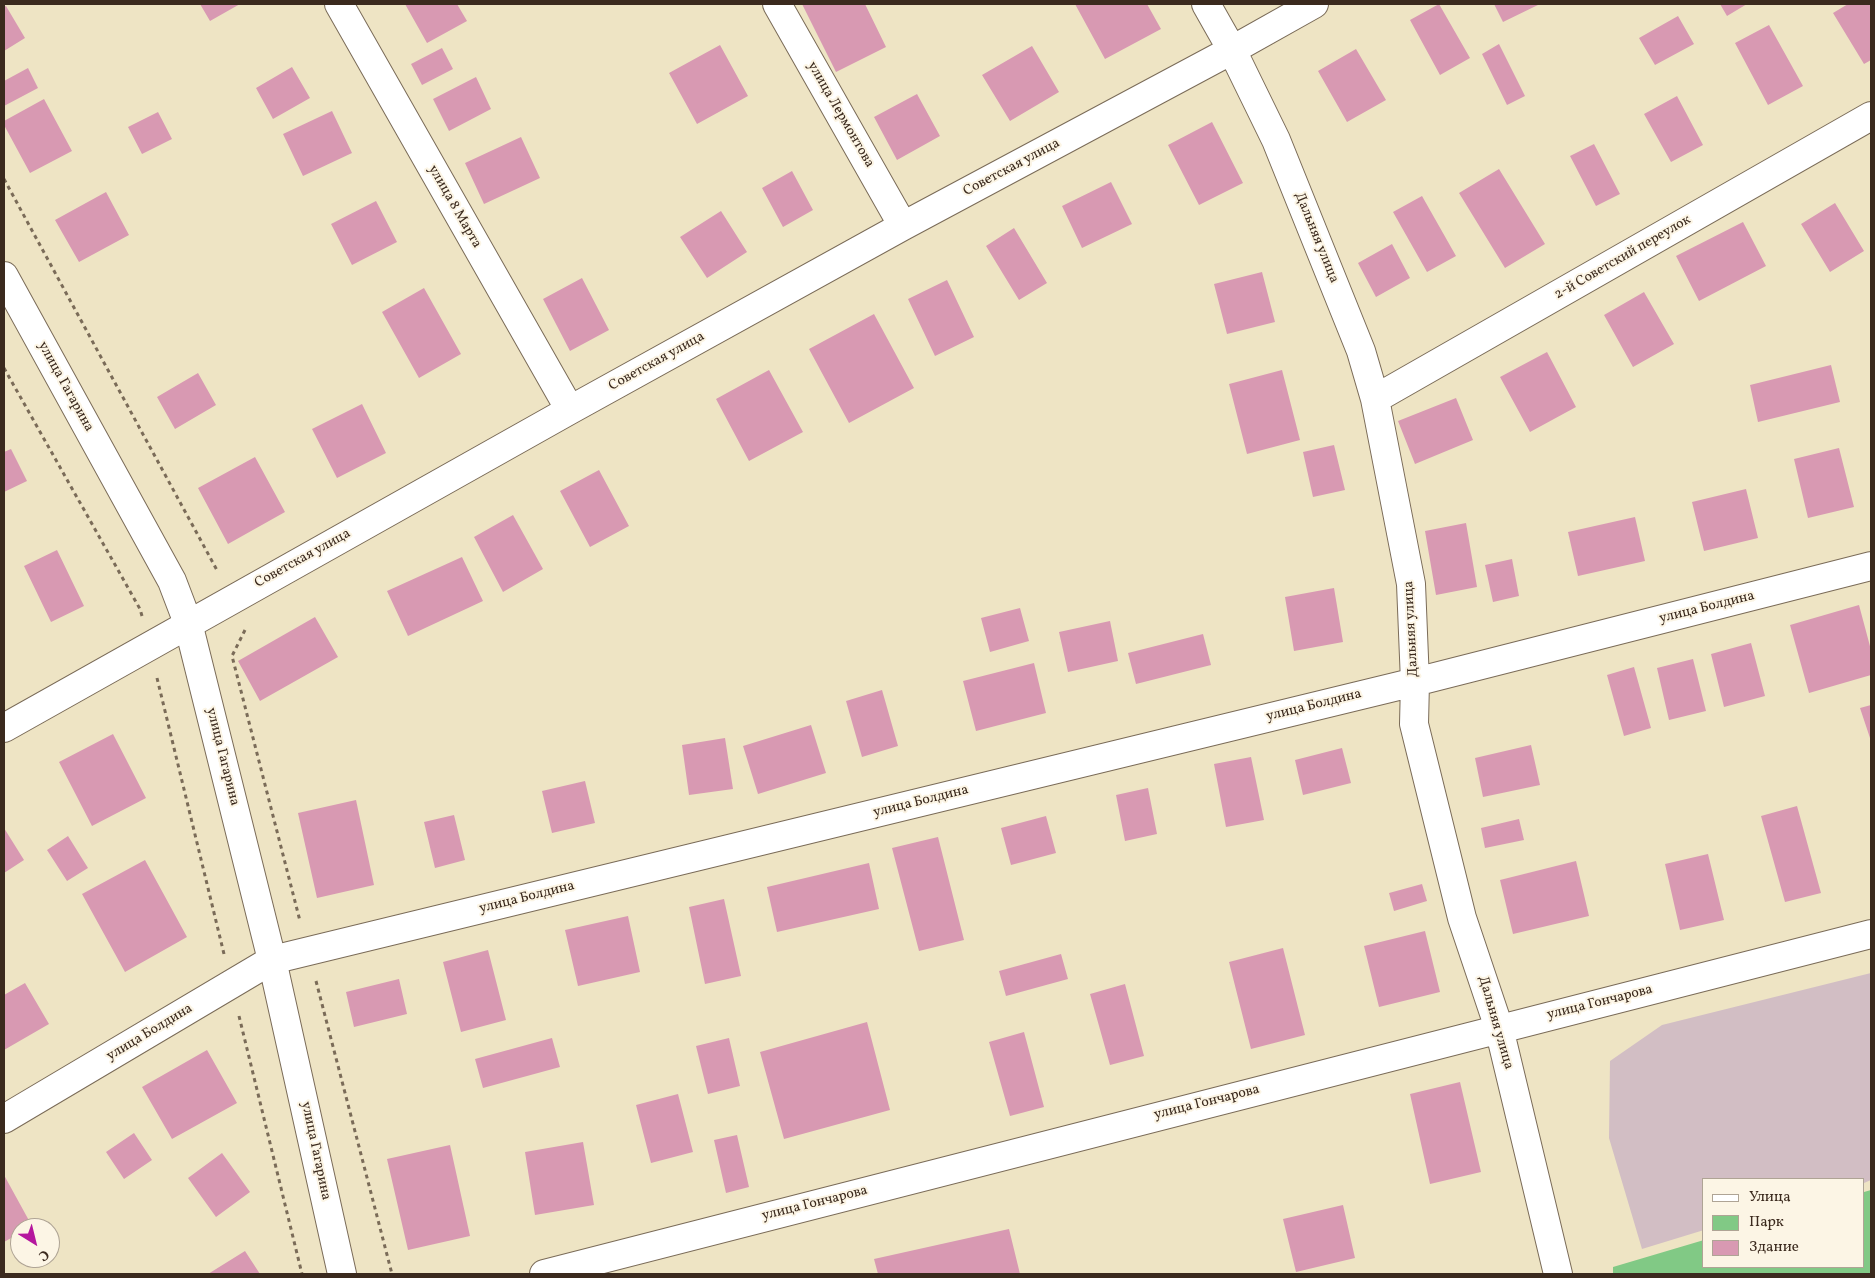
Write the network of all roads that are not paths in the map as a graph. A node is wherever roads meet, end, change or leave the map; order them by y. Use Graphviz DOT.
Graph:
graph roads {
  1 [pos="339,4"];
  2 [pos="777,4"];
  3 [pos="1206,4"];
  4 [pos="1314,4"];
  5 [pos="1232,50"];
  6 [pos="1871,116"];
  7 [pos="903,226"];
  8 [pos="4,276"];
  9 [pos="1375,400"];
  10 [pos="570,410"];
  11 [pos="1871,566"];
  12 [pos="188,623"];
  13 [pos="1416,682"];
  14 [pos="4,728"];
  15 [pos="1871,934"];
  16 [pos="272,960"];
  17 [pos="1499,1028"];
  18 [pos="4,1119"];
  19 [pos="342,1274"];
  20 [pos="544,1274"];
  21 [pos="1558,1274"];
  1 -- 10 [label="street, улица 8 Марта"];
  2 -- 7 [label="street, улица Лермонтова"];
  3 -- 5 [label="street, Дальняя улица"];
  4 -- 5 [label="street, Советская улица"];
  5 -- 7 [label="street, Советская улица"];
  5 -- 9 [label="street, Дальняя улица"];
  6 -- 9 [label="street, 2-й Советский переулок"];
  7 -- 10 [label="street, Советская улица"];
  8 -- 12 [label="street, улица Гагарина"];
  9 -- 13 [label="street, Дальняя улица"];
  10 -- 12 [label="street, Советская улица"];
  11 -- 13 [label="street, улица Болдина"];
  12 -- 14 [label="street, Советская улица"];
  12 -- 16 [label="street, улица Гагарина"];
  13 -- 16 [label="street, улица Болдина"];
  13 -- 17 [label="street, Дальняя улица"];
  15 -- 17 [label="street, улица Гончарова"];
  16 -- 18 [label="street, улица Болдина"];
  16 -- 19 [label="street, улица Гагарина"];
  17 -- 20 [label="street, улица Гончарова"];
  17 -- 21 [label="street, Дальняя улица"];
}
